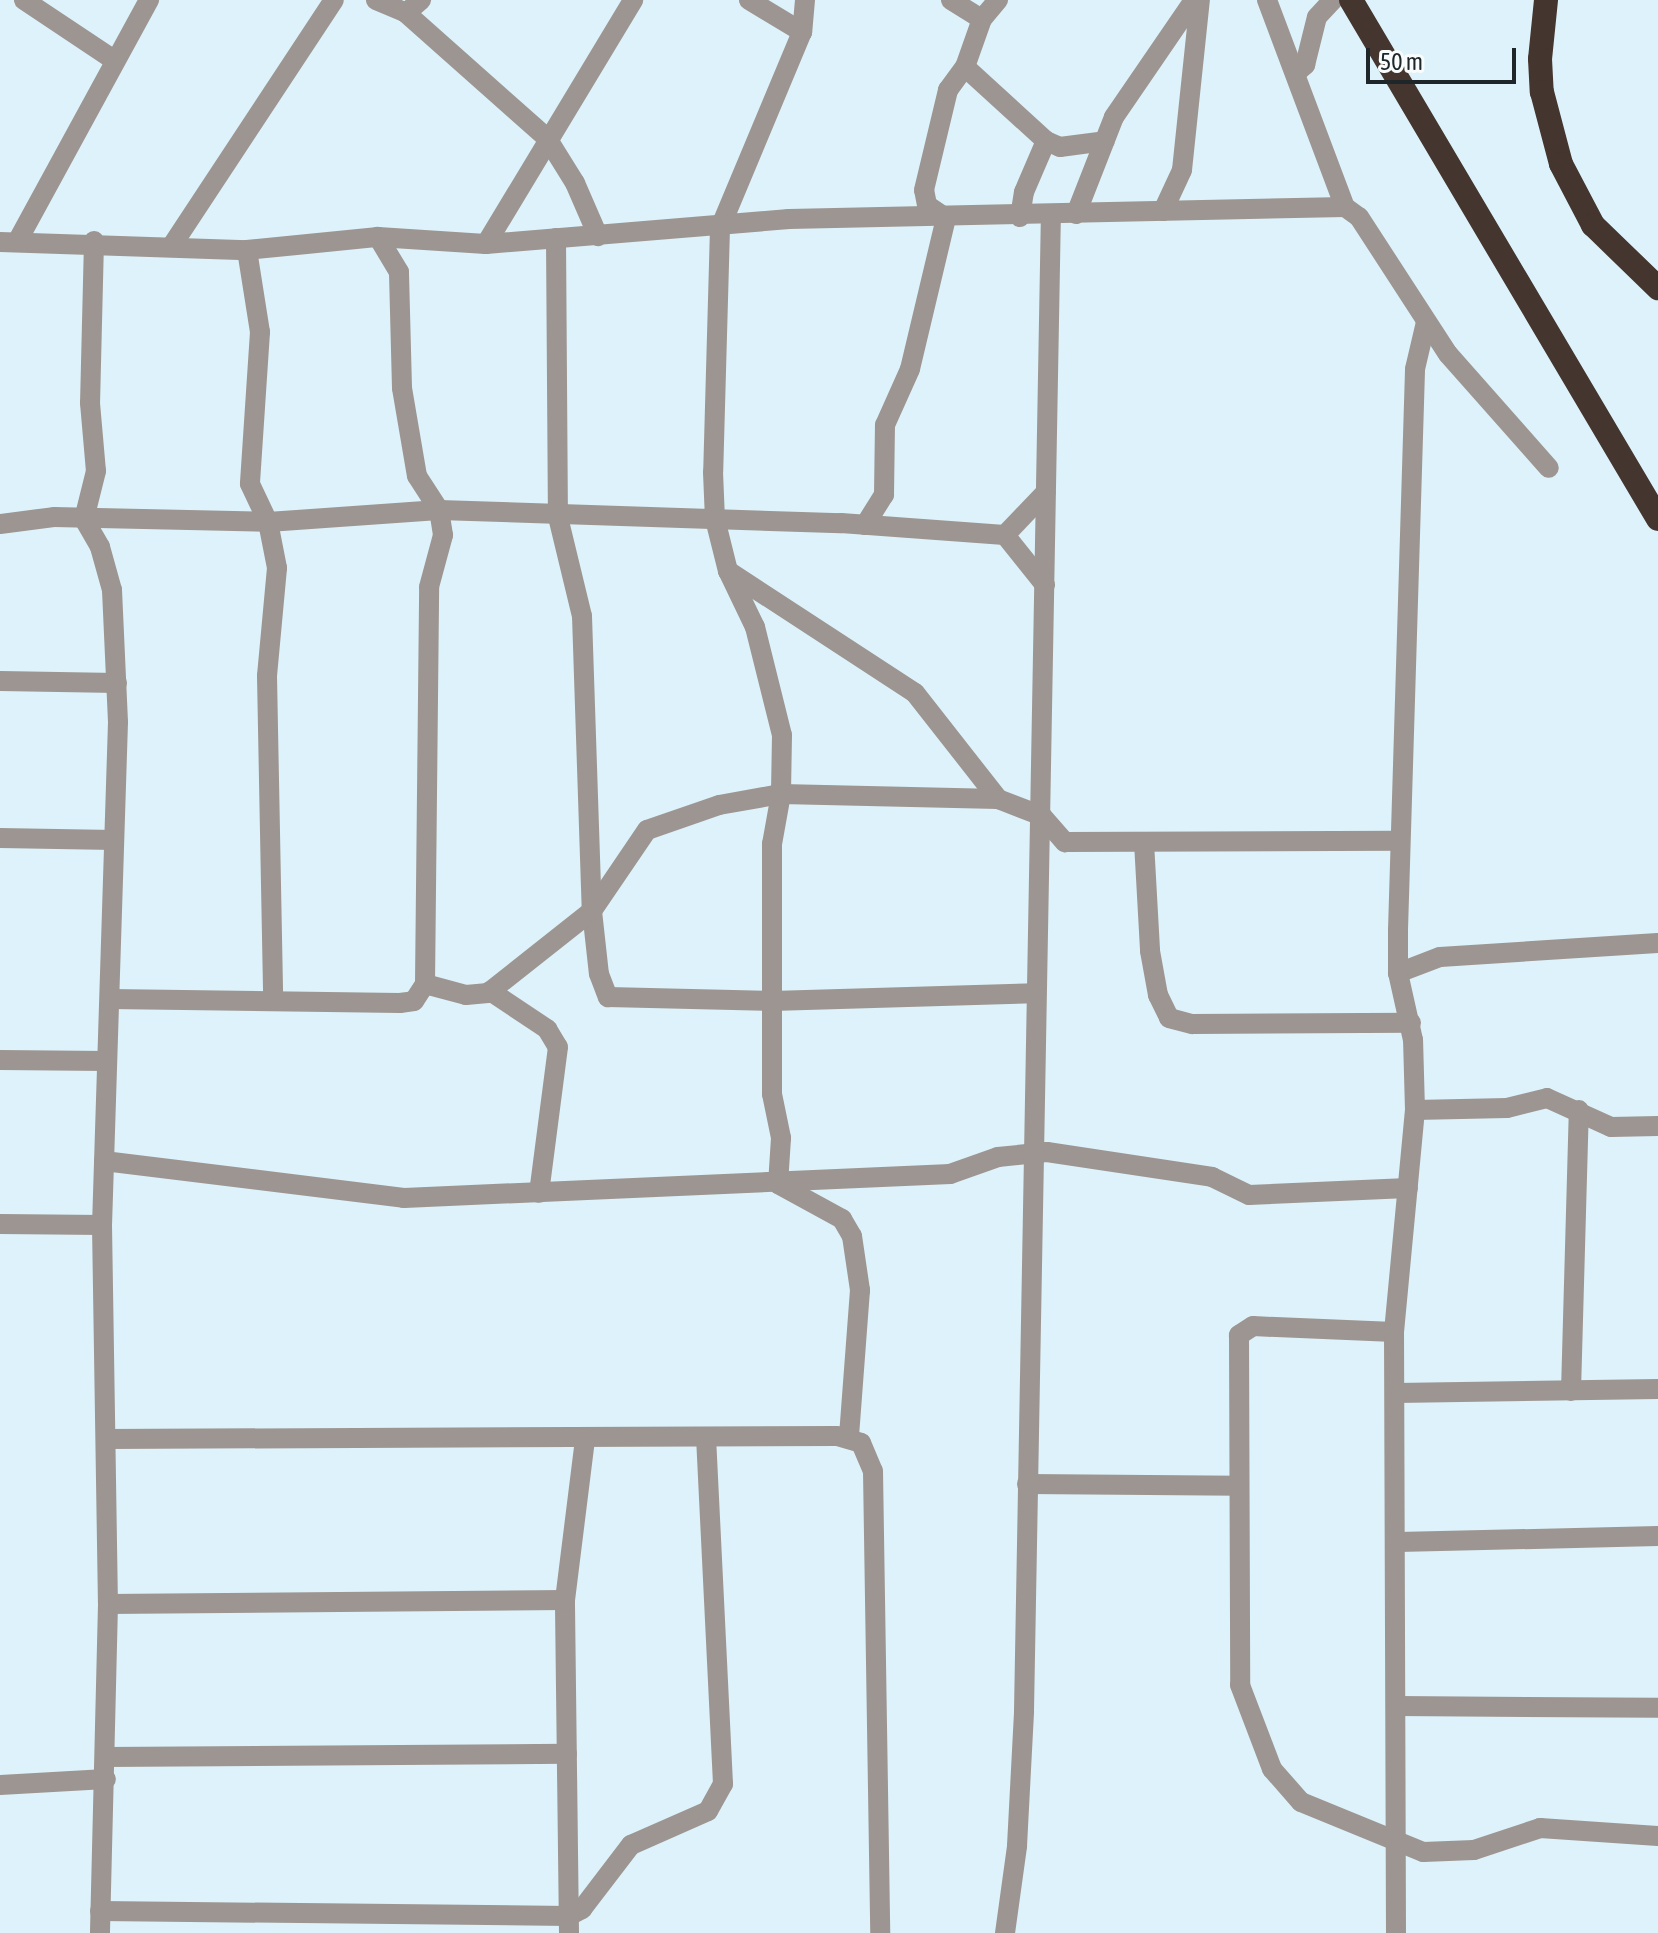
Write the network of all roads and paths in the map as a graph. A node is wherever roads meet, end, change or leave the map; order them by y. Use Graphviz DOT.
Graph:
graph roads {
  1 [pos="24,0"];
  2 [pos="149,0"];
  3 [pos="334,0"];
  4 [pos="376,0"];
  5 [pos="633,0"];
  6 [pos="749,0"];
  7 [pos="805,0"];
  8 [pos="951,0"];
  9 [pos="998,0"];
  10 [pos="1194,0"];
  11 [pos="1200,0"];
  12 [pos="1267,0"];
  13 [pos="1333,0"];
  14 [pos="1351,0"];
  15 [pos="1546,0"];
  16 [pos="414,7"];
  17 [pos="982,19"];
  18 [pos="802,32"];
  19 [pos="114,60"];
  20 [pos="965,67"];
  21 [pos="1297,72"];
  22 [pos="547,138"];
  23 [pos="1046,141"];
  24 [pos="1105,141"];
  25 [pos="1345,207"];
  26 [pos="1163,211"];
  27 [pos="1076,214"];
  28 [pos="1051,216"];
  29 [pos="1020,217"];
  30 [pos="946,218"];
  31 [pos="720,228"];
  32 [pos="598,236"];
  33 [pos="378,237"];
  34 [pos="556,238"];
  35 [pos="94,241"];
  36 [pos="8,242"];
  37 [pos="173,244"];
  38 [pos="486,244"];
  39 [pos="247,250"];
  40 [pos="1658,288"];
  41 [pos="1426,322"];
  42 [pos="1549,468"];
  43 [pos="1046,492"];
  44 [pos="439,510"];
  45 [pos="558,517"];
  46 [pos="84,519"];
  47 [pos="715,519"];
  48 [pos="1658,519"];
  49 [pos="268,522"];
  50 [pos="0,524"];
  51 [pos="865,525"];
  52 [pos="1005,535"];
  53 [pos="728,571"];
  54 [pos="1045,585"];
  55 [pos="0,681"];
  56 [pos="117,683"];
  57 [pos="781,794"];
  58 [pos="998,799"];
  59 [pos="1037,813"];
  60 [pos="0,838"];
  61 [pos="114,840"];
  62 [pos="1399,841"];
  63 [pos="1144,842"];
  64 [pos="592,911"];
  65 [pos="1658,943"];
  66 [pos="1398,973"];
  67 [pos="425,984"];
  68 [pos="490,991"];
  69 [pos="1036,993"];
  70 [pos="110,999"];
  71 [pos="273,1001"];
  72 [pos="772,1001"];
  73 [pos="1411,1023"];
  74 [pos="0,1060"];
  75 [pos="106,1061"];
  76 [pos="1415,1110"];
  77 [pos="1579,1110"];
  78 [pos="1658,1126"];
  79 [pos="1033,1153"];
  80 [pos="104,1161"];
  81 [pos="778,1184"];
  82 [pos="1408,1188"];
  83 [pos="539,1193"];
  84 [pos="0,1224"];
  85 [pos="102,1225"];
  86 [pos="1394,1332"];
  87 [pos="1658,1389"];
  88 [pos="1571,1391"];
  89 [pos="1396,1393"];
  90 [pos="706,1437"];
  91 [pos="849,1438"];
  92 [pos="106,1439"];
  93 [pos="585,1439"];
  94 [pos="1027,1484"];
  95 [pos="1239,1486"];
  96 [pos="1658,1536"];
  97 [pos="1398,1542"];
  98 [pos="565,1600"];
  99 [pos="108,1604"];
  100 [pos="1397,1706"];
  101 [pos="1658,1708"];
  102 [pos="567,1754"];
  103 [pos="106,1757"];
  104 [pos="106,1779"];
  105 [pos="0,1785"];
  106 [pos="1658,1836"];
  107 [pos="1396,1840"];
  108 [pos="100,1911"];
  109 [pos="569,1925"];
  110 [pos="100,1933"];
  111 [pos="880,1933"];
  112 [pos="1005,1933"];
  113 [pos="1396,1933"];
  1 -- 19 [label="street"];
  2 -- 19 [label="street"];
  3 -- 37 [label="street"];
  4 -- 16 [label="street"];
  5 -- 22 [label="street"];
  6 -- 18 [label="street"];
  7 -- 18 [label="street"];
  8 -- 17 [label="street"];
  9 -- 17 [label="street"];
  10 -- 24 [label="street"];
  11 -- 26 [label="street"];
  12 -- 21 [label="street"];
  13 -- 21 [label="street"];
  14 -- 48 [label="highway"];
  15 -- 40 [label="highway"];
  16 -- 22 [label="street"];
  17 -- 20 [label="street"];
  18 -- 31 [label="street"];
  19 -- 36 [label="street"];
  20 -- 23 [label="street"];
  20 -- 30 [label="street"];
  21 -- 25 [label="street"];
  22 -- 32 [label="street"];
  22 -- 38 [label="street"];
  23 -- 24 [label="street"];
  23 -- 29 [label="street"];
  24 -- 27 [label="street"];
  25 -- 26 [label="street"];
  25 -- 41 [label="street"];
  26 -- 27 [label="street"];
  27 -- 28 [label="street"];
  28 -- 29 [label="street"];
  28 -- 43 [label="street"];
  29 -- 30 [label="street"];
  30 -- 31 [label="street"];
  30 -- 51 [label="street"];
  31 -- 32 [label="street"];
  31 -- 47 [label="street"];
  32 -- 34 [label="street"];
  33 -- 38 [label="street"];
  33 -- 39 [label="street"];
  33 -- 44 [label="street"];
  34 -- 38 [label="street"];
  34 -- 45 [label="street"];
  35 -- 36 [label="street"];
  35 -- 37 [label="street"];
  35 -- 46 [label="street"];
  37 -- 39 [label="street"];
  39 -- 49 [label="street"];
  41 -- 42 [label="street"];
  41 -- 62 [label="street"];
  43 -- 52 [label="street"];
  43 -- 54 [label="street"];
  44 -- 45 [label="street"];
  44 -- 49 [label="street"];
  44 -- 67 [label="street"];
  45 -- 47 [label="street"];
  45 -- 64 [label="street"];
  46 -- 49 [label="street"];
  46 -- 50 [label="street"];
  46 -- 56 [label="street"];
  47 -- 51 [label="street"];
  47 -- 53 [label="street"];
  49 -- 71 [label="street"];
  51 -- 52 [label="street"];
  52 -- 54 [label="street"];
  53 -- 57 [label="street"];
  53 -- 58 [label="street"];
  54 -- 59 [label="street"];
  55 -- 56 [label="street"];
  56 -- 61 [label="street"];
  57 -- 58 [label="street"];
  57 -- 64 [label="street"];
  57 -- 72 [label="street"];
  58 -- 59 [label="street"];
  59 -- 63 [label="street"];
  59 -- 69 [label="street"];
  60 -- 61 [label="street"];
  61 -- 70 [label="street"];
  62 -- 63 [label="street"];
  62 -- 66 [label="street"];
  63 -- 73 [label="street"];
  64 -- 68 [label="street"];
  64 -- 72 [label="street"];
  65 -- 66 [label="street"];
  66 -- 73 [label="street"];
  67 -- 68 [label="street"];
  67 -- 71 [label="street"];
  68 -- 83 [label="street"];
  69 -- 72 [label="street"];
  69 -- 79 [label="street"];
  70 -- 71 [label="street"];
  70 -- 75 [label="street"];
  72 -- 81 [label="street"];
  73 -- 76 [label="street"];
  74 -- 75 [label="street"];
  75 -- 80 [label="street"];
  76 -- 77 [label="street"];
  76 -- 82 [label="street"];
  77 -- 78 [label="street"];
  77 -- 88 [label="street"];
  79 -- 81 [label="street"];
  79 -- 82 [label="street"];
  79 -- 94 [label="street"];
  80 -- 83 [label="street"];
  80 -- 85 [label="street"];
  81 -- 83 [label="street"];
  81 -- 91 [label="street"];
  82 -- 86 [label="street"];
  84 -- 85 [label="street"];
  85 -- 92 [label="street"];
  86 -- 89 [label="street"];
  86 -- 95 [label="street"];
  87 -- 88 [label="street"];
  88 -- 89 [label="street"];
  89 -- 97 [label="street"];
  90 -- 91 [label="street"];
  90 -- 93 [label="street"];
  90 -- 109 [label="street"];
  91 -- 111 [label="street"];
  92 -- 93 [label="street"];
  92 -- 99 [label="street"];
  93 -- 98 [label="street"];
  94 -- 95 [label="street"];
  94 -- 112 [label="street"];
  95 -- 107 [label="street"];
  96 -- 97 [label="street"];
  97 -- 100 [label="street"];
  98 -- 99 [label="street"];
  98 -- 102 [label="street"];
  99 -- 103 [label="street"];
  100 -- 101 [label="street"];
  100 -- 107 [label="street"];
  102 -- 103 [label="street"];
  102 -- 109 [label="street"];
  103 -- 104 [label="street"];
  104 -- 105 [label="street"];
  104 -- 108 [label="street"];
  106 -- 107 [label="street"];
  107 -- 113 [label="street"];
  108 -- 109 [label="street"];
  108 -- 110 [label="street"];
}
